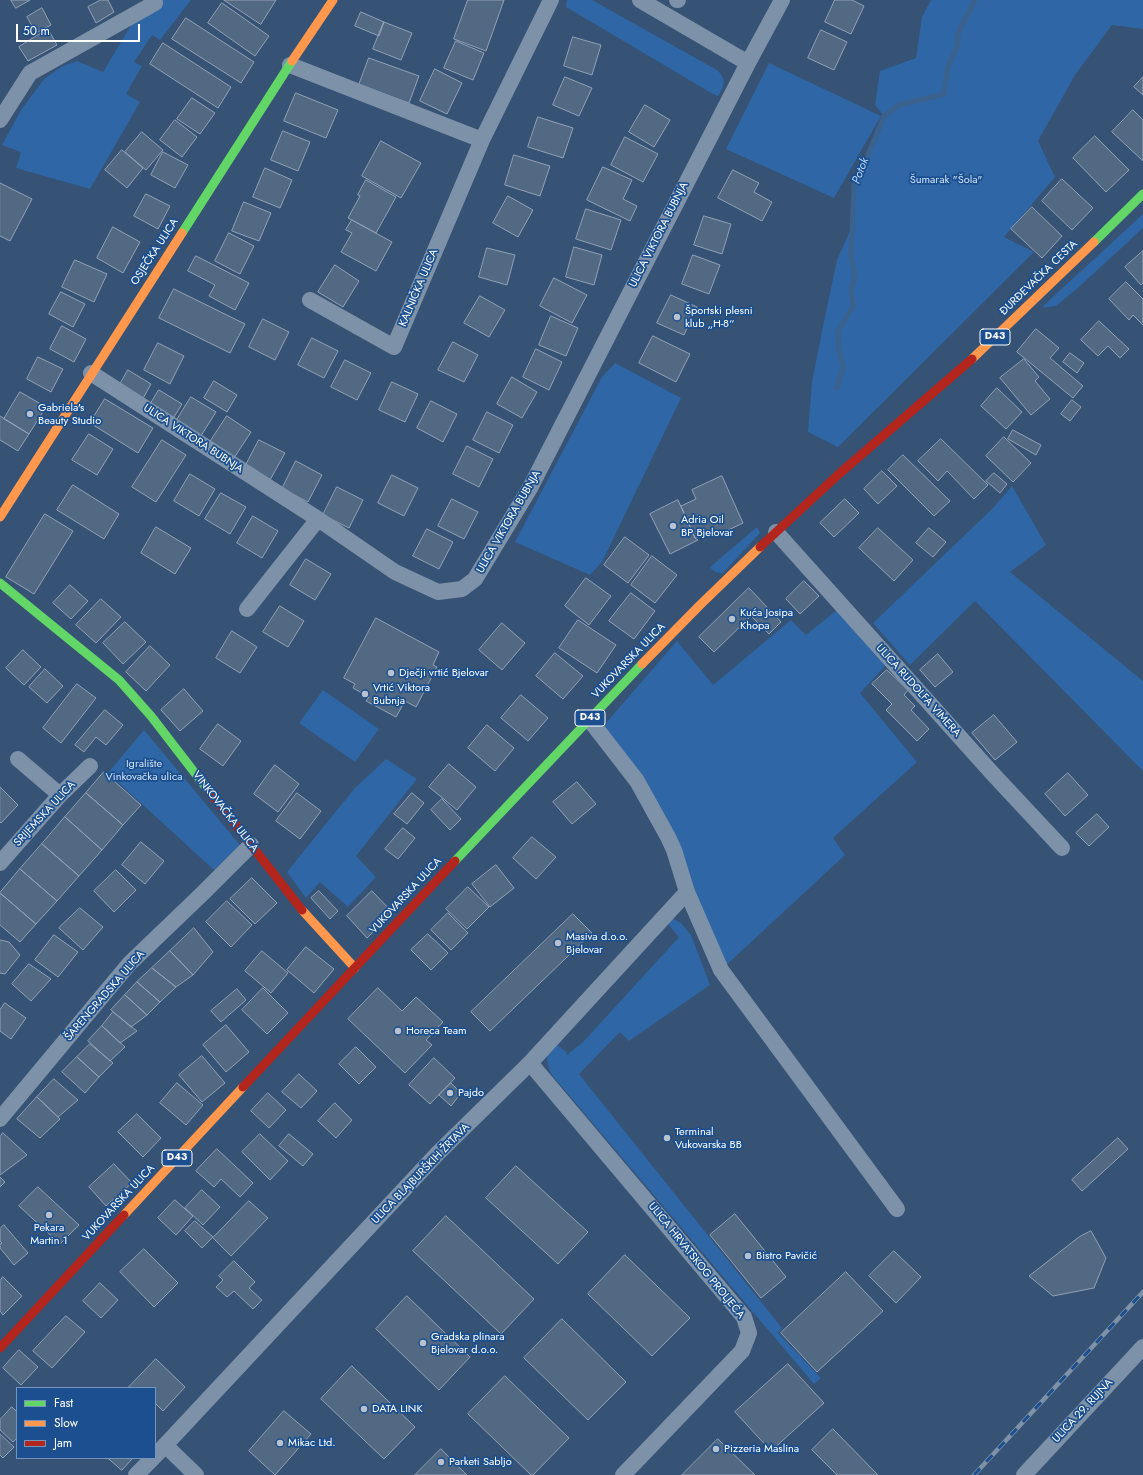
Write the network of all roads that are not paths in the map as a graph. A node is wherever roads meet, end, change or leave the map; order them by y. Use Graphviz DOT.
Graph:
graph roads {
  1 [pos="333,0"];
  2 [pos="551,0"];
  3 [pos="640,0"];
  4 [pos="782,0"];
  5 [pos="155,3"];
  6 [pos="748,63"];
  7 [pos="290,65"];
  8 [pos="0,120"];
  9 [pos="482,140"];
  10 [pos="1143,194"];
  11 [pos="310,300"];
  12 [pos="91,373"];
  13 [pos="840,473"];
  14 [pos="0,517"];
  15 [pos="318,519"];
  16 [pos="776,532"];
  17 [pos="0,583"];
  18 [pos="247,609"];
  19 [pos="589,719"];
  20 [pos="18,759"];
  21 [pos="90,766"];
  22 [pos="60,795"];
  23 [pos="251,845"];
  24 [pos="1062,848"];
  25 [pos="0,863"];
  26 [pos="687,892"];
  27 [pos="355,968"];
  28 [pos="530,1063"];
  29 [pos="0,1119"];
  30 [pos="897,1209"];
  31 [pos="0,1348"];
  32 [pos="1143,1348"];
  33 [pos="160,1451"];
  34 [pos="152,1459"];
  35 [pos="136,1475"];
  36 [pos="196,1475"];
  37 [pos="623,1475"];
  38 [pos="1024,1475"];
  1 -- 7 [label="main road, OSJEČKA ULICA"];
  2 -- 9 [label="street, KALNIČKA ULICA"];
  3 -- 6 [label="street"];
  4 -- 6 [label="street, ULICA VIKTORA BUBNJA"];
  5 -- 8 [label="street"];
  6 -- 15 [label="street, ULICA VIKTORA BUBNJA"];
  7 -- 9 [label="street"];
  7 -- 12 [label="main road, OSJEČKA ULICA"];
  9 -- 11 [label="street, KALNIČKA ULICA"];
  10 -- 13 [label="main road, ĐURĐEVAČKA CESTA / D43"];
  12 -- 14 [label="main road, OSJEČKA ULICA"];
  12 -- 15 [label="street, ULICA VIKTORA BUBNJA"];
  13 -- 16 [label="main road, VUKOVARSKA ULICA / D43"];
  15 -- 18 [label="street"];
  16 -- 19 [label="main road, VUKOVARSKA ULICA / D43"];
  16 -- 24 [label="street, ULICA RUDOLFA VIMERA"];
  17 -- 23 [label="main road, VINKOVAČKA ULICA"];
  19 -- 26 [label="street"];
  19 -- 27 [label="main road, VUKOVARSKA ULICA / D43"];
  20 -- 22 [label="street"];
  21 -- 22 [label="street, SRIJEMSKA ULICA"];
  22 -- 25 [label="street, SRIJEMSKA ULICA"];
  23 -- 27 [label="main road, VINKOVAČKA ULICA"];
  23 -- 29 [label="street, ŠARENGRADSKA ULICA"];
  26 -- 28 [label="street, ULICA BLAJBURŠKIH ŽRTAVA"];
  26 -- 30 [label="street"];
  27 -- 31 [label="main road, VUKOVARSKA ULICA / D43"];
  28 -- 33 [label="street, ULICA BLAJBURŠKIH ŽRTAVA"];
  28 -- 37 [label="street, ULICA HRVATSKOG PROLJEĆA"];
  32 -- 38 [label="street, ULICA 29. RUJNA"];
  33 -- 36 [label="street"];
  34 -- 35 [label="street"];
}
